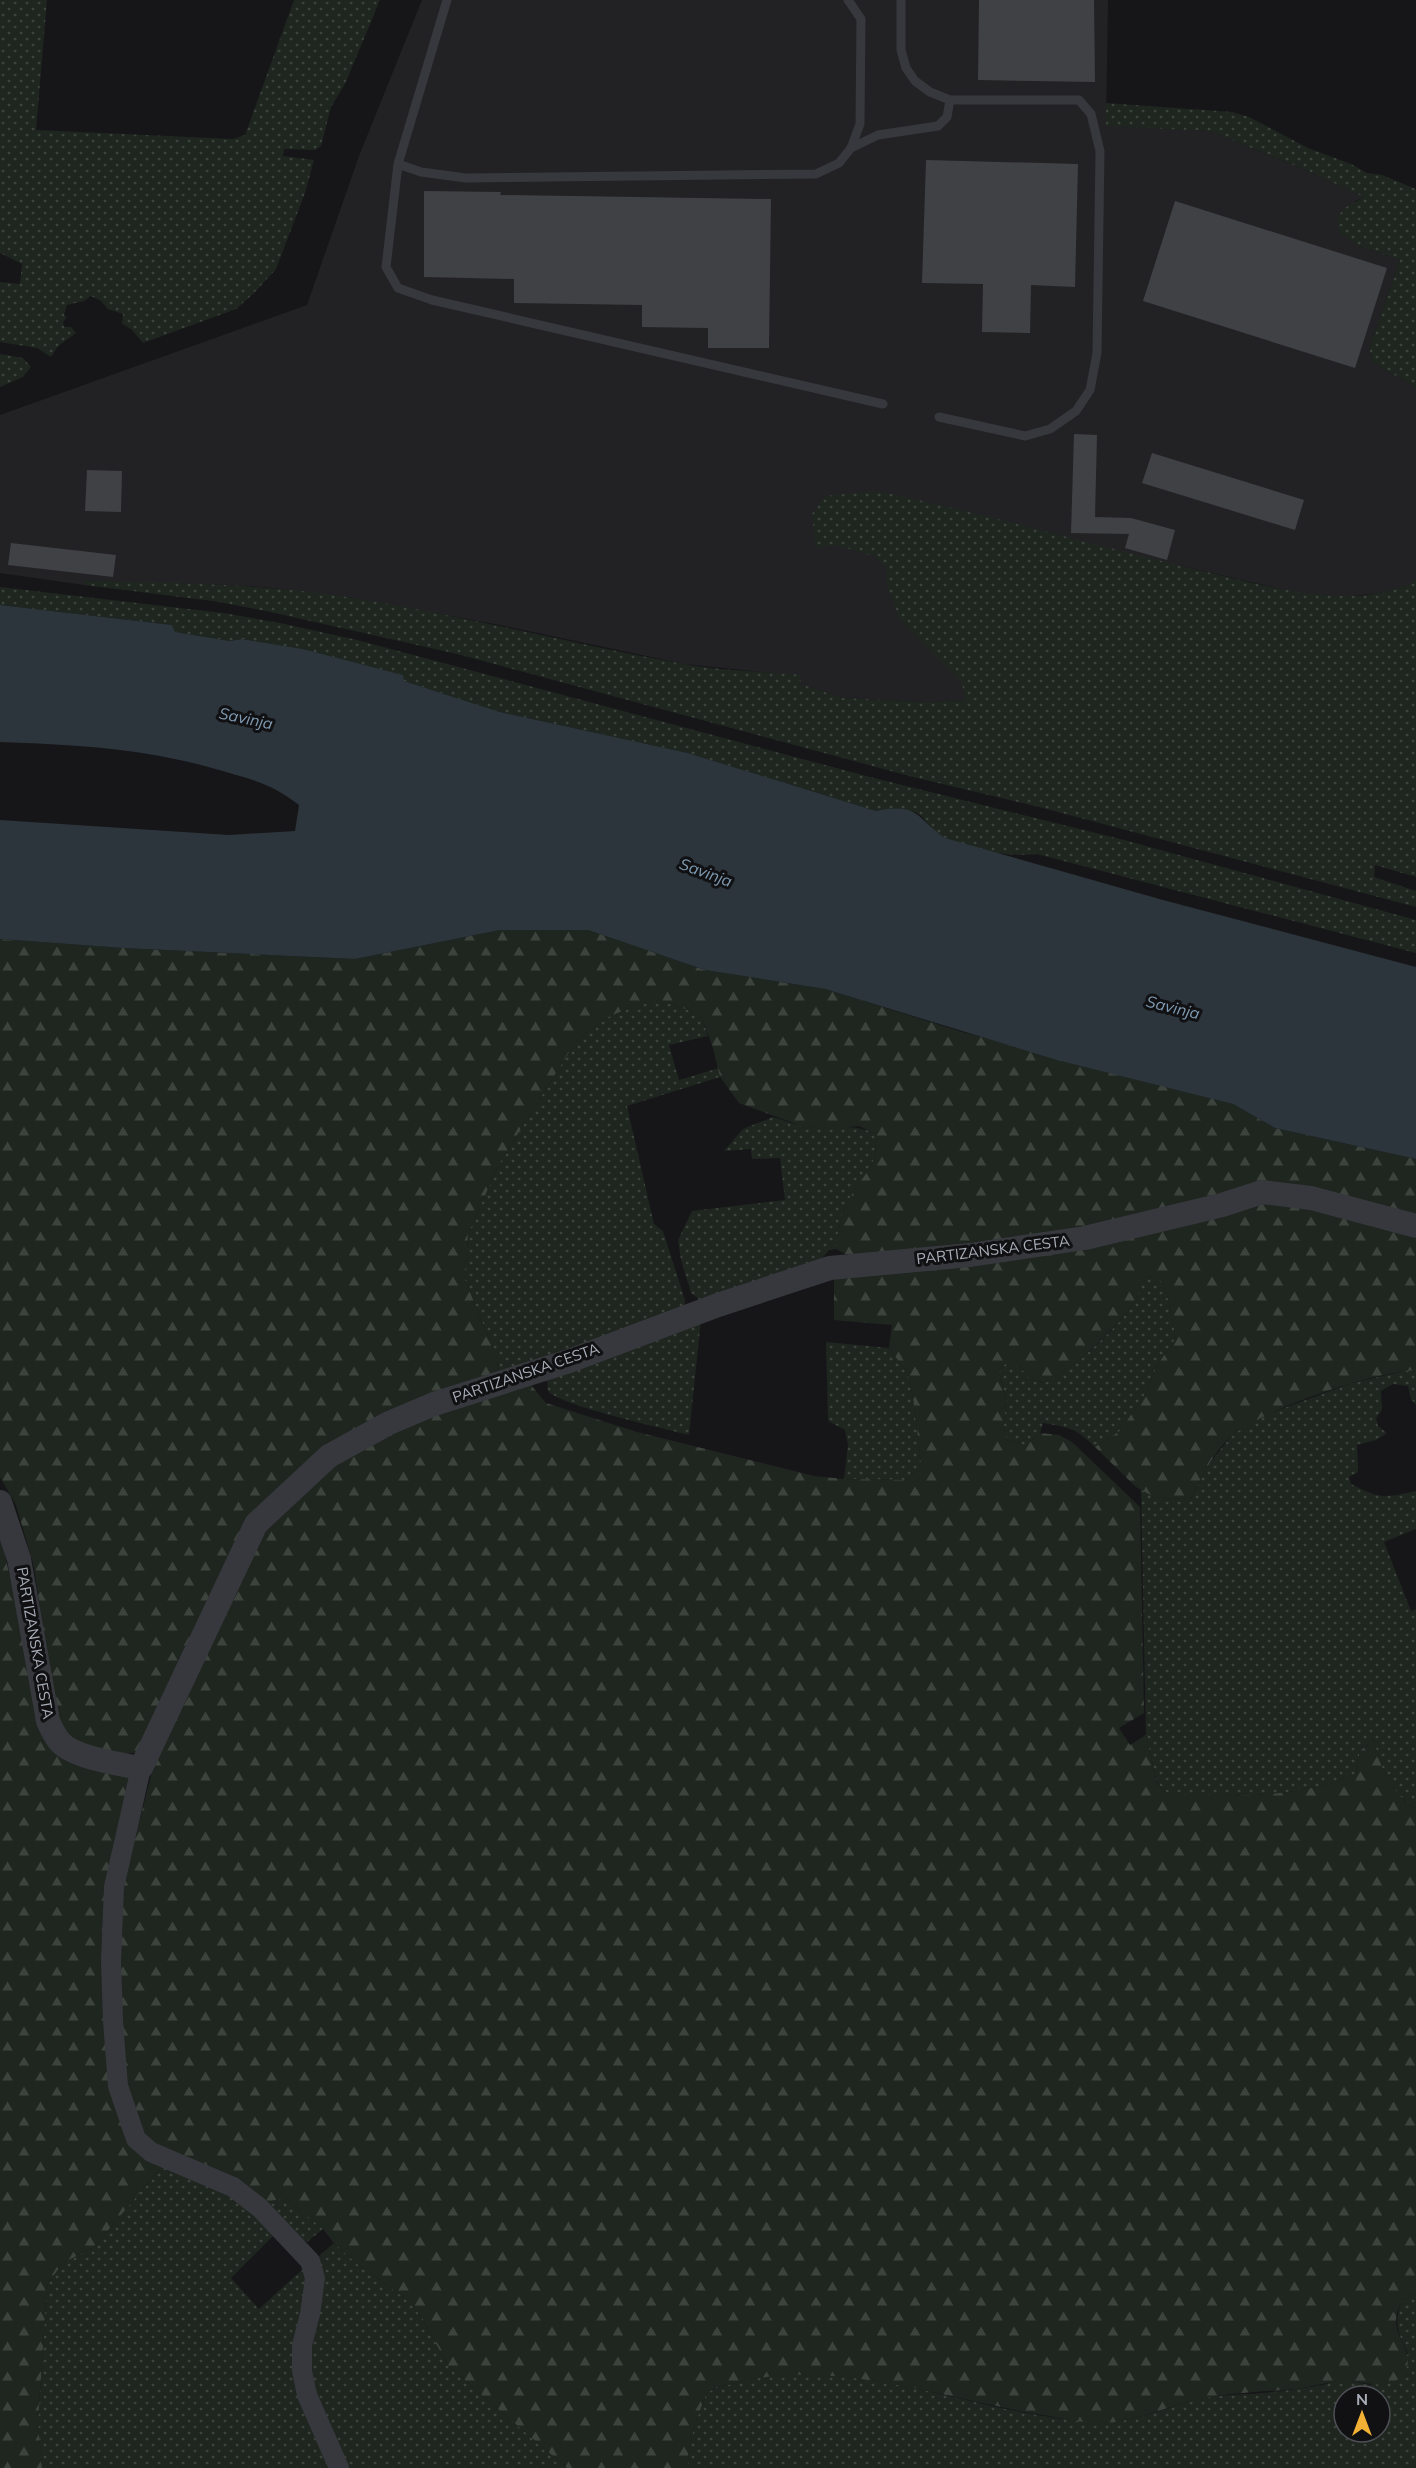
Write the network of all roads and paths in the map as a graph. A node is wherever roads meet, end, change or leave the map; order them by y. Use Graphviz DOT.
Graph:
graph roads {
  1 [pos="447,0"];
  2 [pos="848,0"];
  3 [pos="901,0"];
  4 [pos="950,99"];
  5 [pos="851,148"];
  6 [pos="398,164"];
  7 [pos="883,404"];
  8 [pos="939,417"];
  9 [pos="1416,1226"];
  10 [pos="0,1502"];
  11 [pos="141,1768"];
  12 [pos="339,2468"];
  1 -- 6 [label="lane"];
  2 -- 5 [label="lane"];
  3 -- 4 [label="lane"];
  4 -- 5 [label="lane"];
  4 -- 8 [label="lane"];
  5 -- 6 [label="lane"];
  6 -- 7 [label="lane"];
  9 -- 11 [label="street, PARTIZANSKA CESTA"];
  10 -- 11 [label="street, PARTIZANSKA CESTA"];
  11 -- 12 [label="street"];
}
